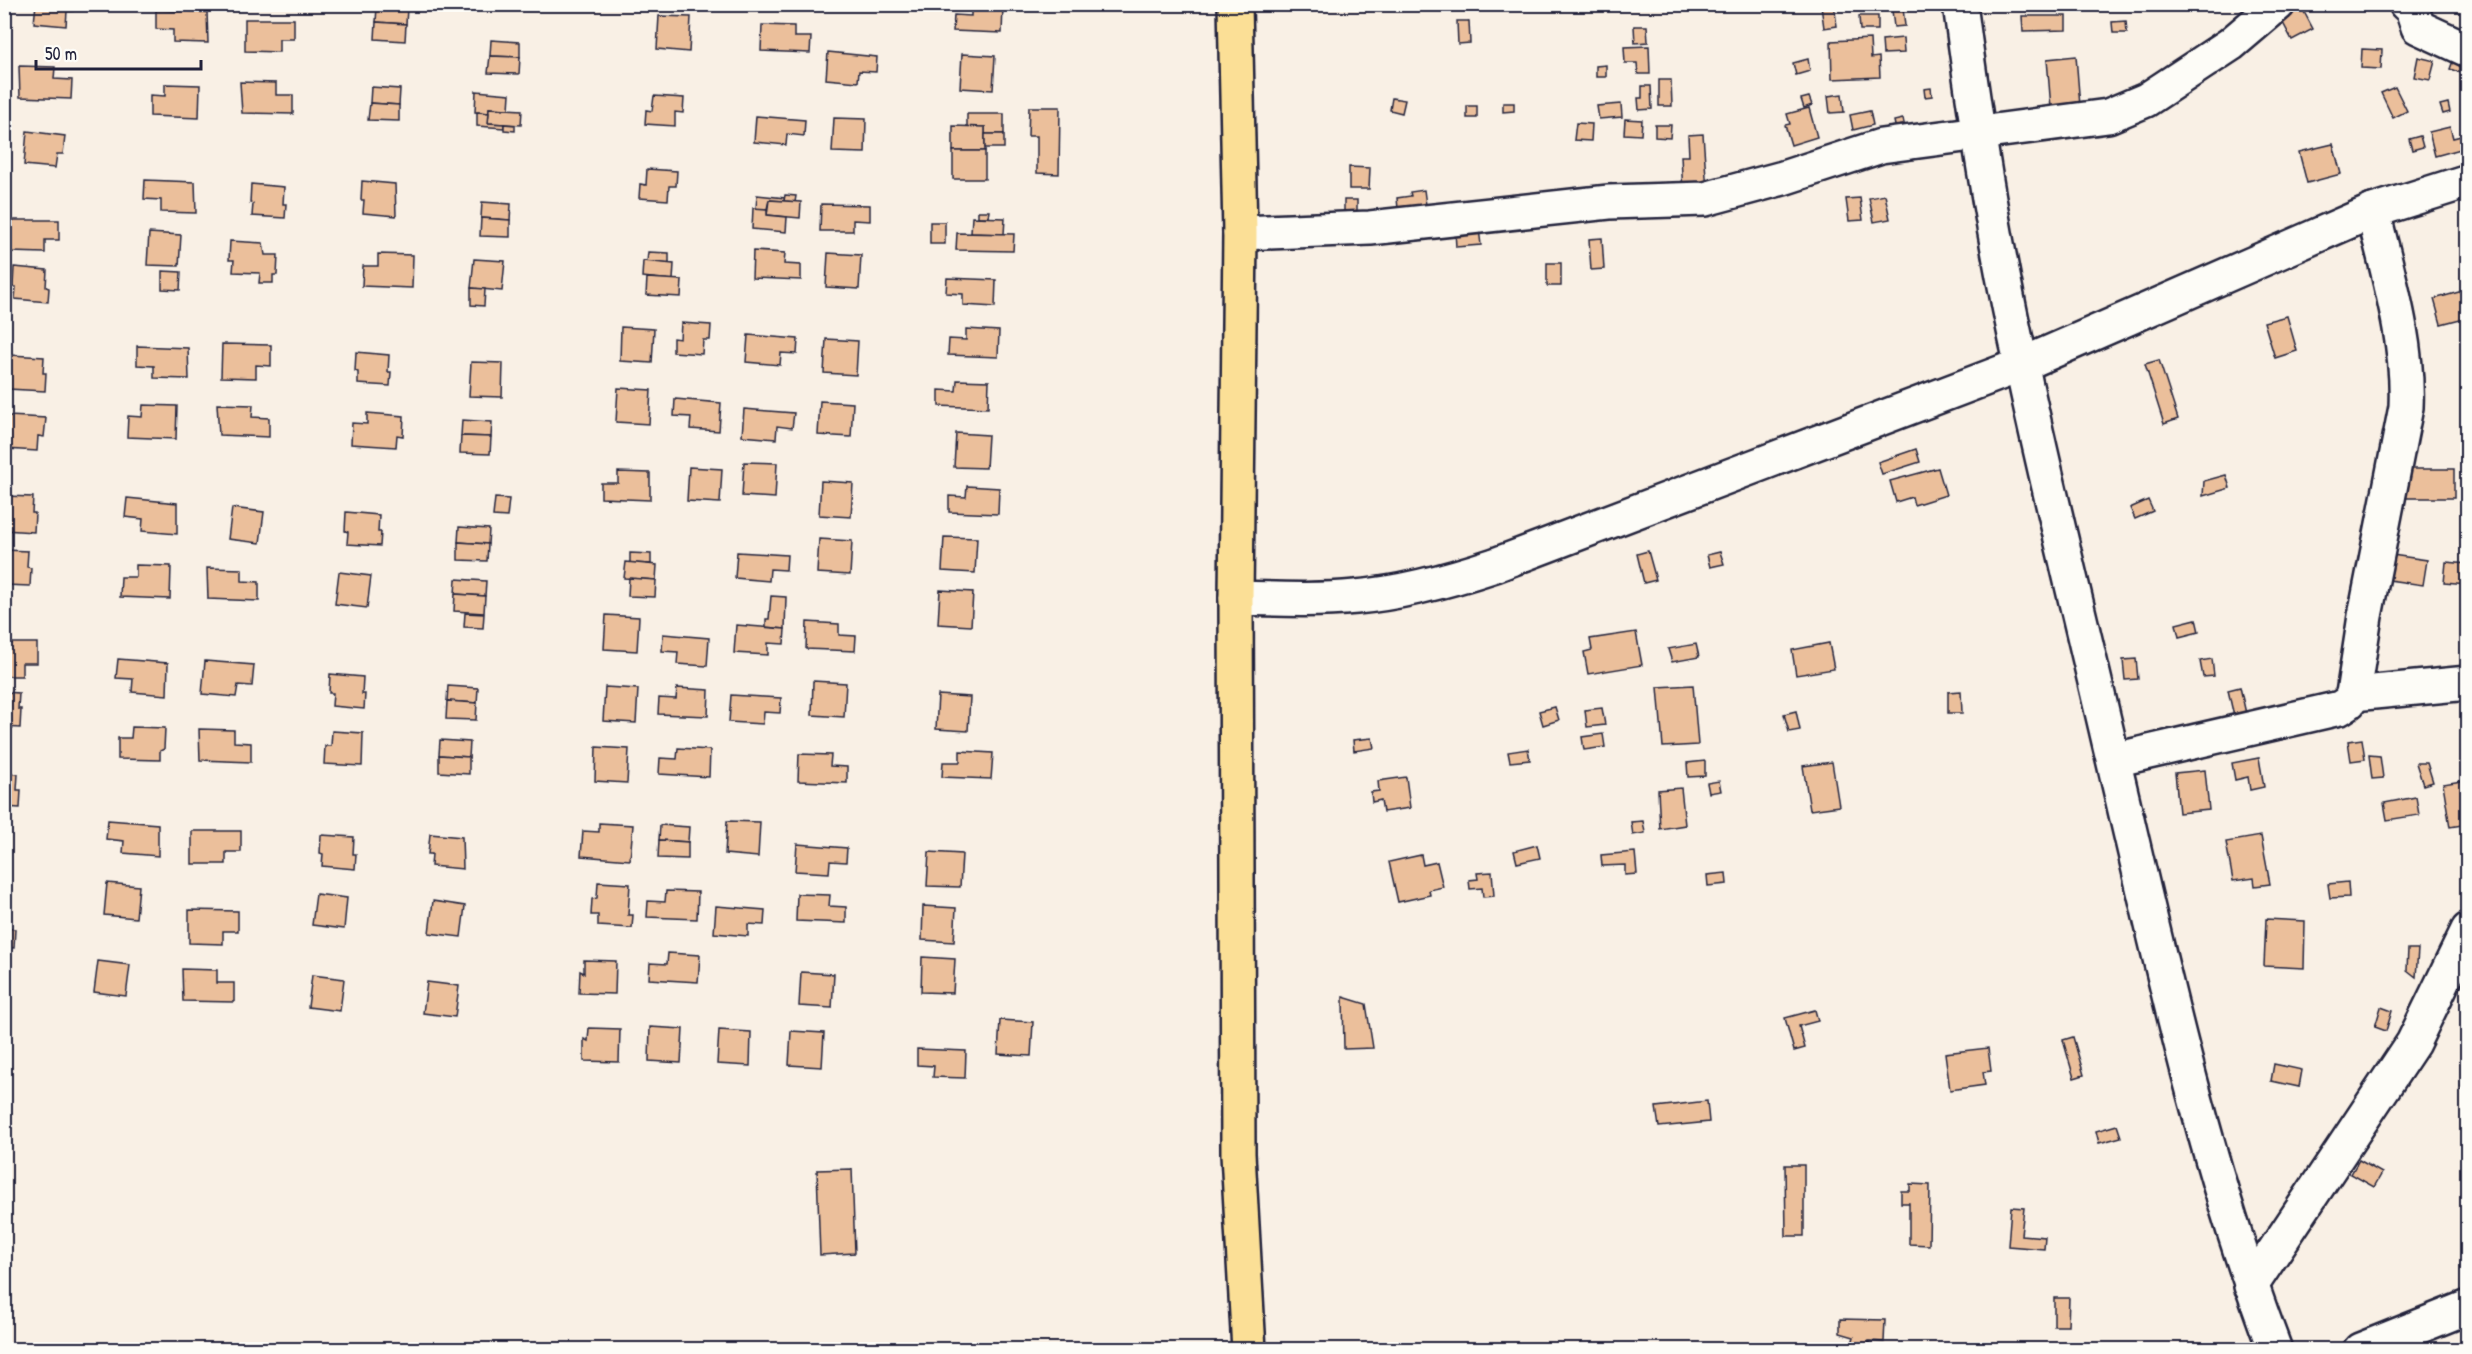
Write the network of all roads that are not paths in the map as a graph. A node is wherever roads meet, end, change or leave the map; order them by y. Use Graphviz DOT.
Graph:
graph roads {
  1 [pos="1235,4"];
  2 [pos="1960,4"];
  3 [pos="2278,4"];
  4 [pos="2406,4"];
  5 [pos="2468,50"];
  6 [pos="1977,134"];
  7 [pos="2468,181"];
  8 [pos="2373,211"];
  9 [pos="1240,233"];
  10 [pos="2021,365"];
  11 [pos="1236,598"];
  12 [pos="2468,683"];
  13 [pos="2353,694"];
  14 [pos="2114,760"];
  15 [pos="2468,930"];
  16 [pos="1238,1154"];
  17 [pos="2251,1286"];
  18 [pos="2468,1307"];
  19 [pos="1228,1350"];
  20 [pos="1249,1350"];
  21 [pos="2275,1350"];
  22 [pos="2360,1350"];
  1 -- 9 [label="highway"];
  2 -- 6 [label="street"];
  3 -- 6 [label="street"];
  4 -- 5 [label="street"];
  6 -- 9 [label="street"];
  6 -- 10 [label="street"];
  7 -- 8 [label="street"];
  8 -- 10 [label="street"];
  8 -- 13 [label="street"];
  9 -- 11 [label="highway"];
  10 -- 11 [label="street"];
  10 -- 14 [label="street"];
  11 -- 16 [label="highway"];
  12 -- 13 [label="street"];
  13 -- 14 [label="street"];
  14 -- 17 [label="street"];
  15 -- 17 [label="street"];
  16 -- 19 [label="highway"];
  16 -- 20 [label="highway"];
  17 -- 21 [label="street"];
  18 -- 22 [label="street"];
}
